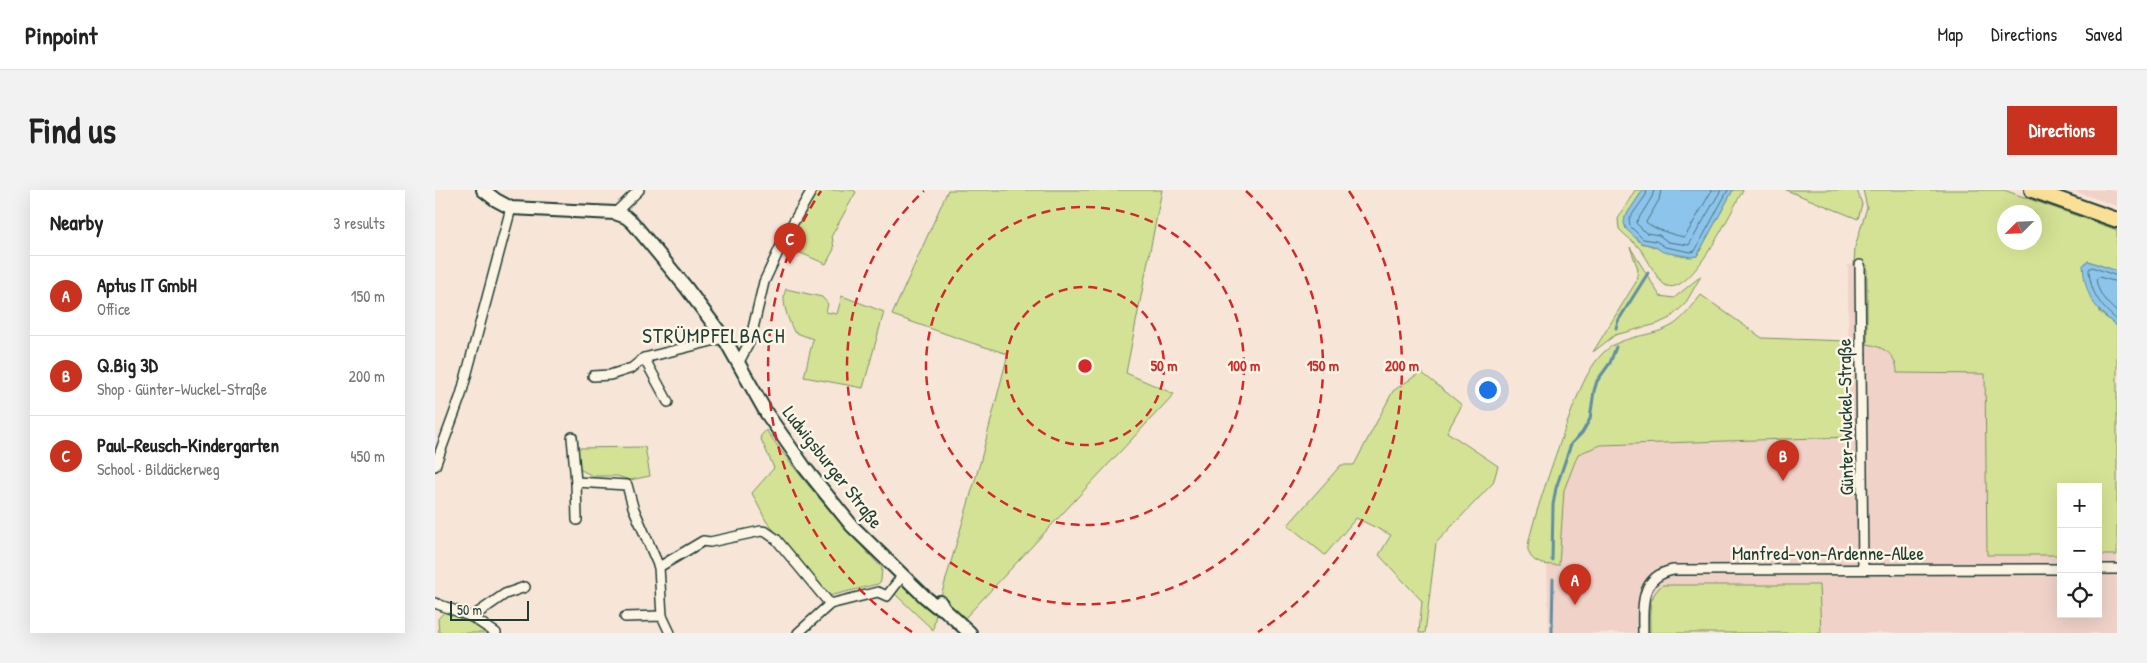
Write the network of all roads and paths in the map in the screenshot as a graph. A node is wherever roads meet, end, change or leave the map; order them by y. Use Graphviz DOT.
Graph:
graph roads {
  1 [pos="483,190"];
  2 [pos="639,190"];
  3 [pos="812,190"];
  4 [pos="2032,190"];
  5 [pos="511,208"];
  6 [pos="615,213"];
  7 [pos="2117,220"];
  8 [pos="1860,265"];
  9 [pos="724,338"];
  10 [pos="644,358"];
  11 [pos="739,362"];
  12 [pos="593,376"];
  13 [pos="668,402"];
  14 [pos="572,437"];
  15 [pos="435,466"];
  16 [pos="576,482"];
  17 [pos="577,520"];
  18 [pos="659,567"];
  19 [pos="1863,569"];
  20 [pos="2057,569"];
  21 [pos="2102,569"];
  22 [pos="2117,569"];
  23 [pos="907,579"];
  24 [pos="525,587"];
  25 [pos="435,603"];
  26 [pos="830,604"];
  27 [pos="662,616"];
  28 [pos="472,617"];
  29 [pos="625,617"];
  30 [pos="496,633"];
  31 [pos="670,633"];
  32 [pos="798,633"];
  33 [pos="970,633"];
  34 [pos="1643,633"];
  1 -- 5 [label="street, Ludwigsburger Straße"];
  2 -- 6 [label="street"];
  3 -- 11 [label="street"];
  4 -- 7 [label="main road"];
  5 -- 6 [label="street, Ludwigsburger Straße"];
  5 -- 15 [label="street"];
  6 -- 9 [label="street, Ludwigsburger Straße"];
  8 -- 19 [label="street, Günter-Wuckel-Straße"];
  9 -- 10 [label="street"];
  9 -- 11 [label="street, Ludwigsburger Straße"];
  10 -- 12 [label="street"];
  10 -- 13 [label="street"];
  11 -- 23 [label="street, Ludwigsburger Straße"];
  14 -- 16 [label="street"];
  16 -- 17 [label="street"];
  16 -- 18 [label="street"];
  18 -- 26 [label="street"];
  18 -- 27 [label="street"];
  19 -- 20 [label="street, Manfred-von-Ardenne-Allee"];
  19 -- 34 [label="street, Manfred-von-Ardenne-Allee"];
  21 -- 22 [label="street"];
  23 -- 26 [label="street"];
  23 -- 33 [label="street, Ludwigsburger Straße"];
  24 -- 28 [label="street"];
  25 -- 28 [label="street"];
  26 -- 32 [label="street"];
  27 -- 29 [label="street"];
  27 -- 31 [label="street"];
  28 -- 30 [label="street"];
}
